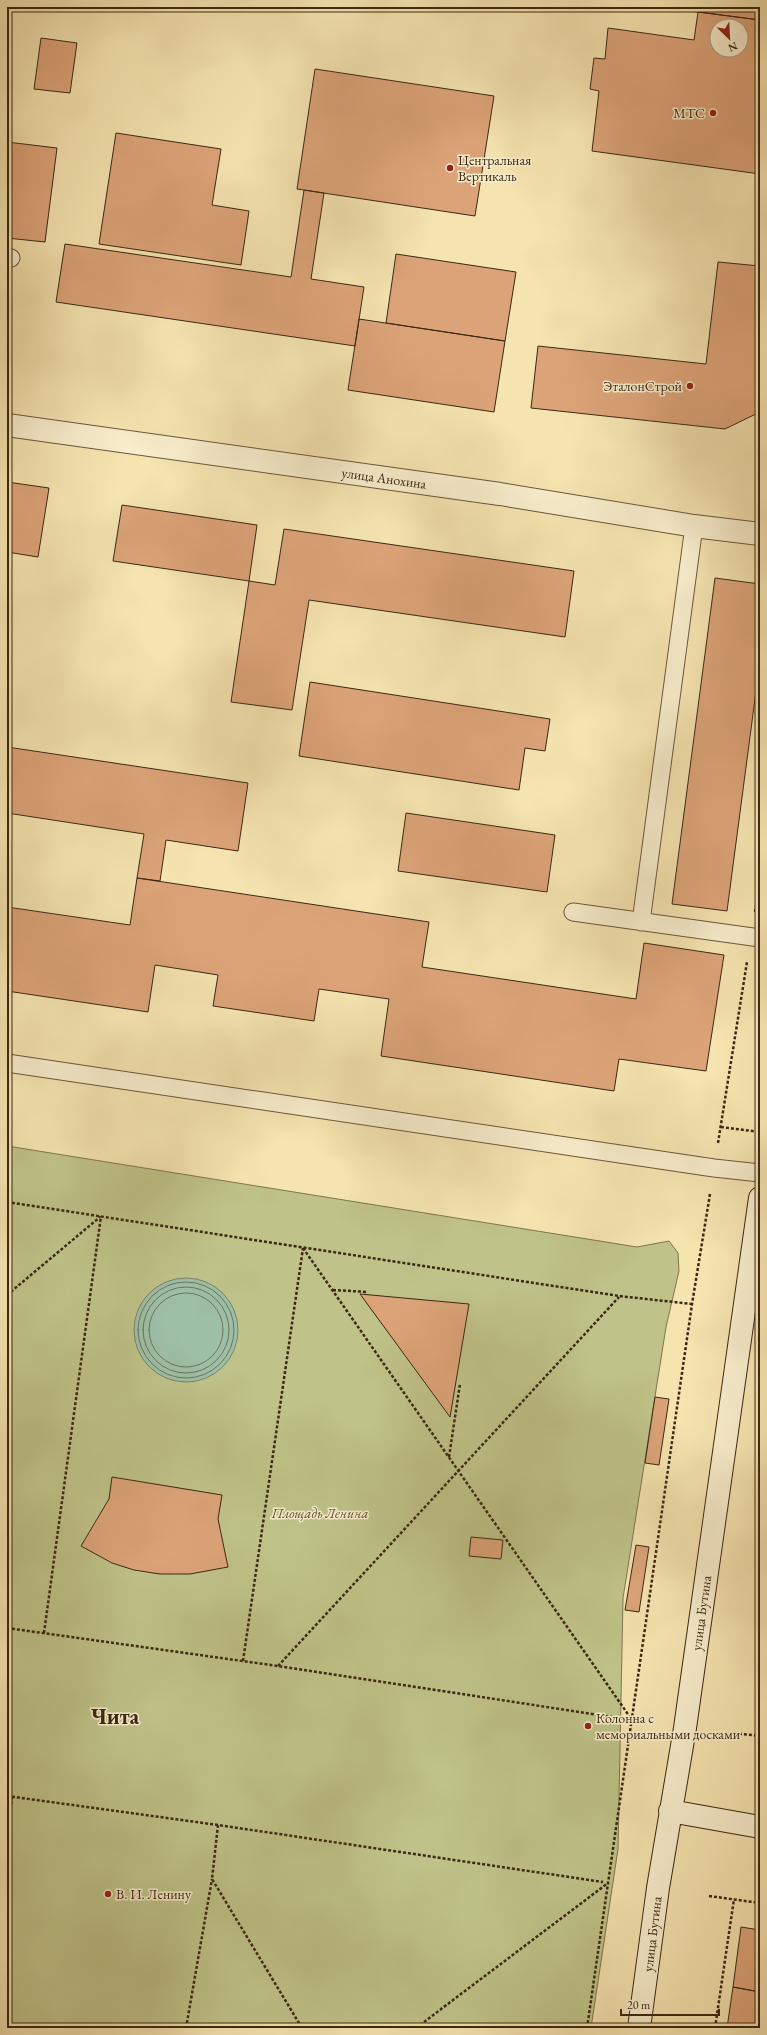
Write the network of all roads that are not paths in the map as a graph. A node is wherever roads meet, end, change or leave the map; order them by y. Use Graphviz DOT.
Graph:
graph roads {
  1 [pos="7,425"];
  2 [pos="694,526"];
  3 [pos="760,534"];
  4 [pos="573,912"];
  5 [pos="641,922"];
  6 [pos="756,937"];
  7 [pos="7,1063"];
  8 [pos="760,1173"];
  9 [pos="760,1198"];
  10 [pos="670,1812"];
  11 [pos="760,1827"];
  12 [pos="639,2028"];
  1 -- 2 [label="main road, улица Анохина"];
  2 -- 3 [label="main road, улица Анохина"];
  2 -- 5 [label="lane"];
  4 -- 5 [label="lane"];
  5 -- 6 [label="lane"];
  7 -- 8 [label="lane"];
  9 -- 10 [label="main road, улица Бутина"];
  10 -- 11 [label="main road"];
  10 -- 12 [label="main road, улица Бутина"];
}
